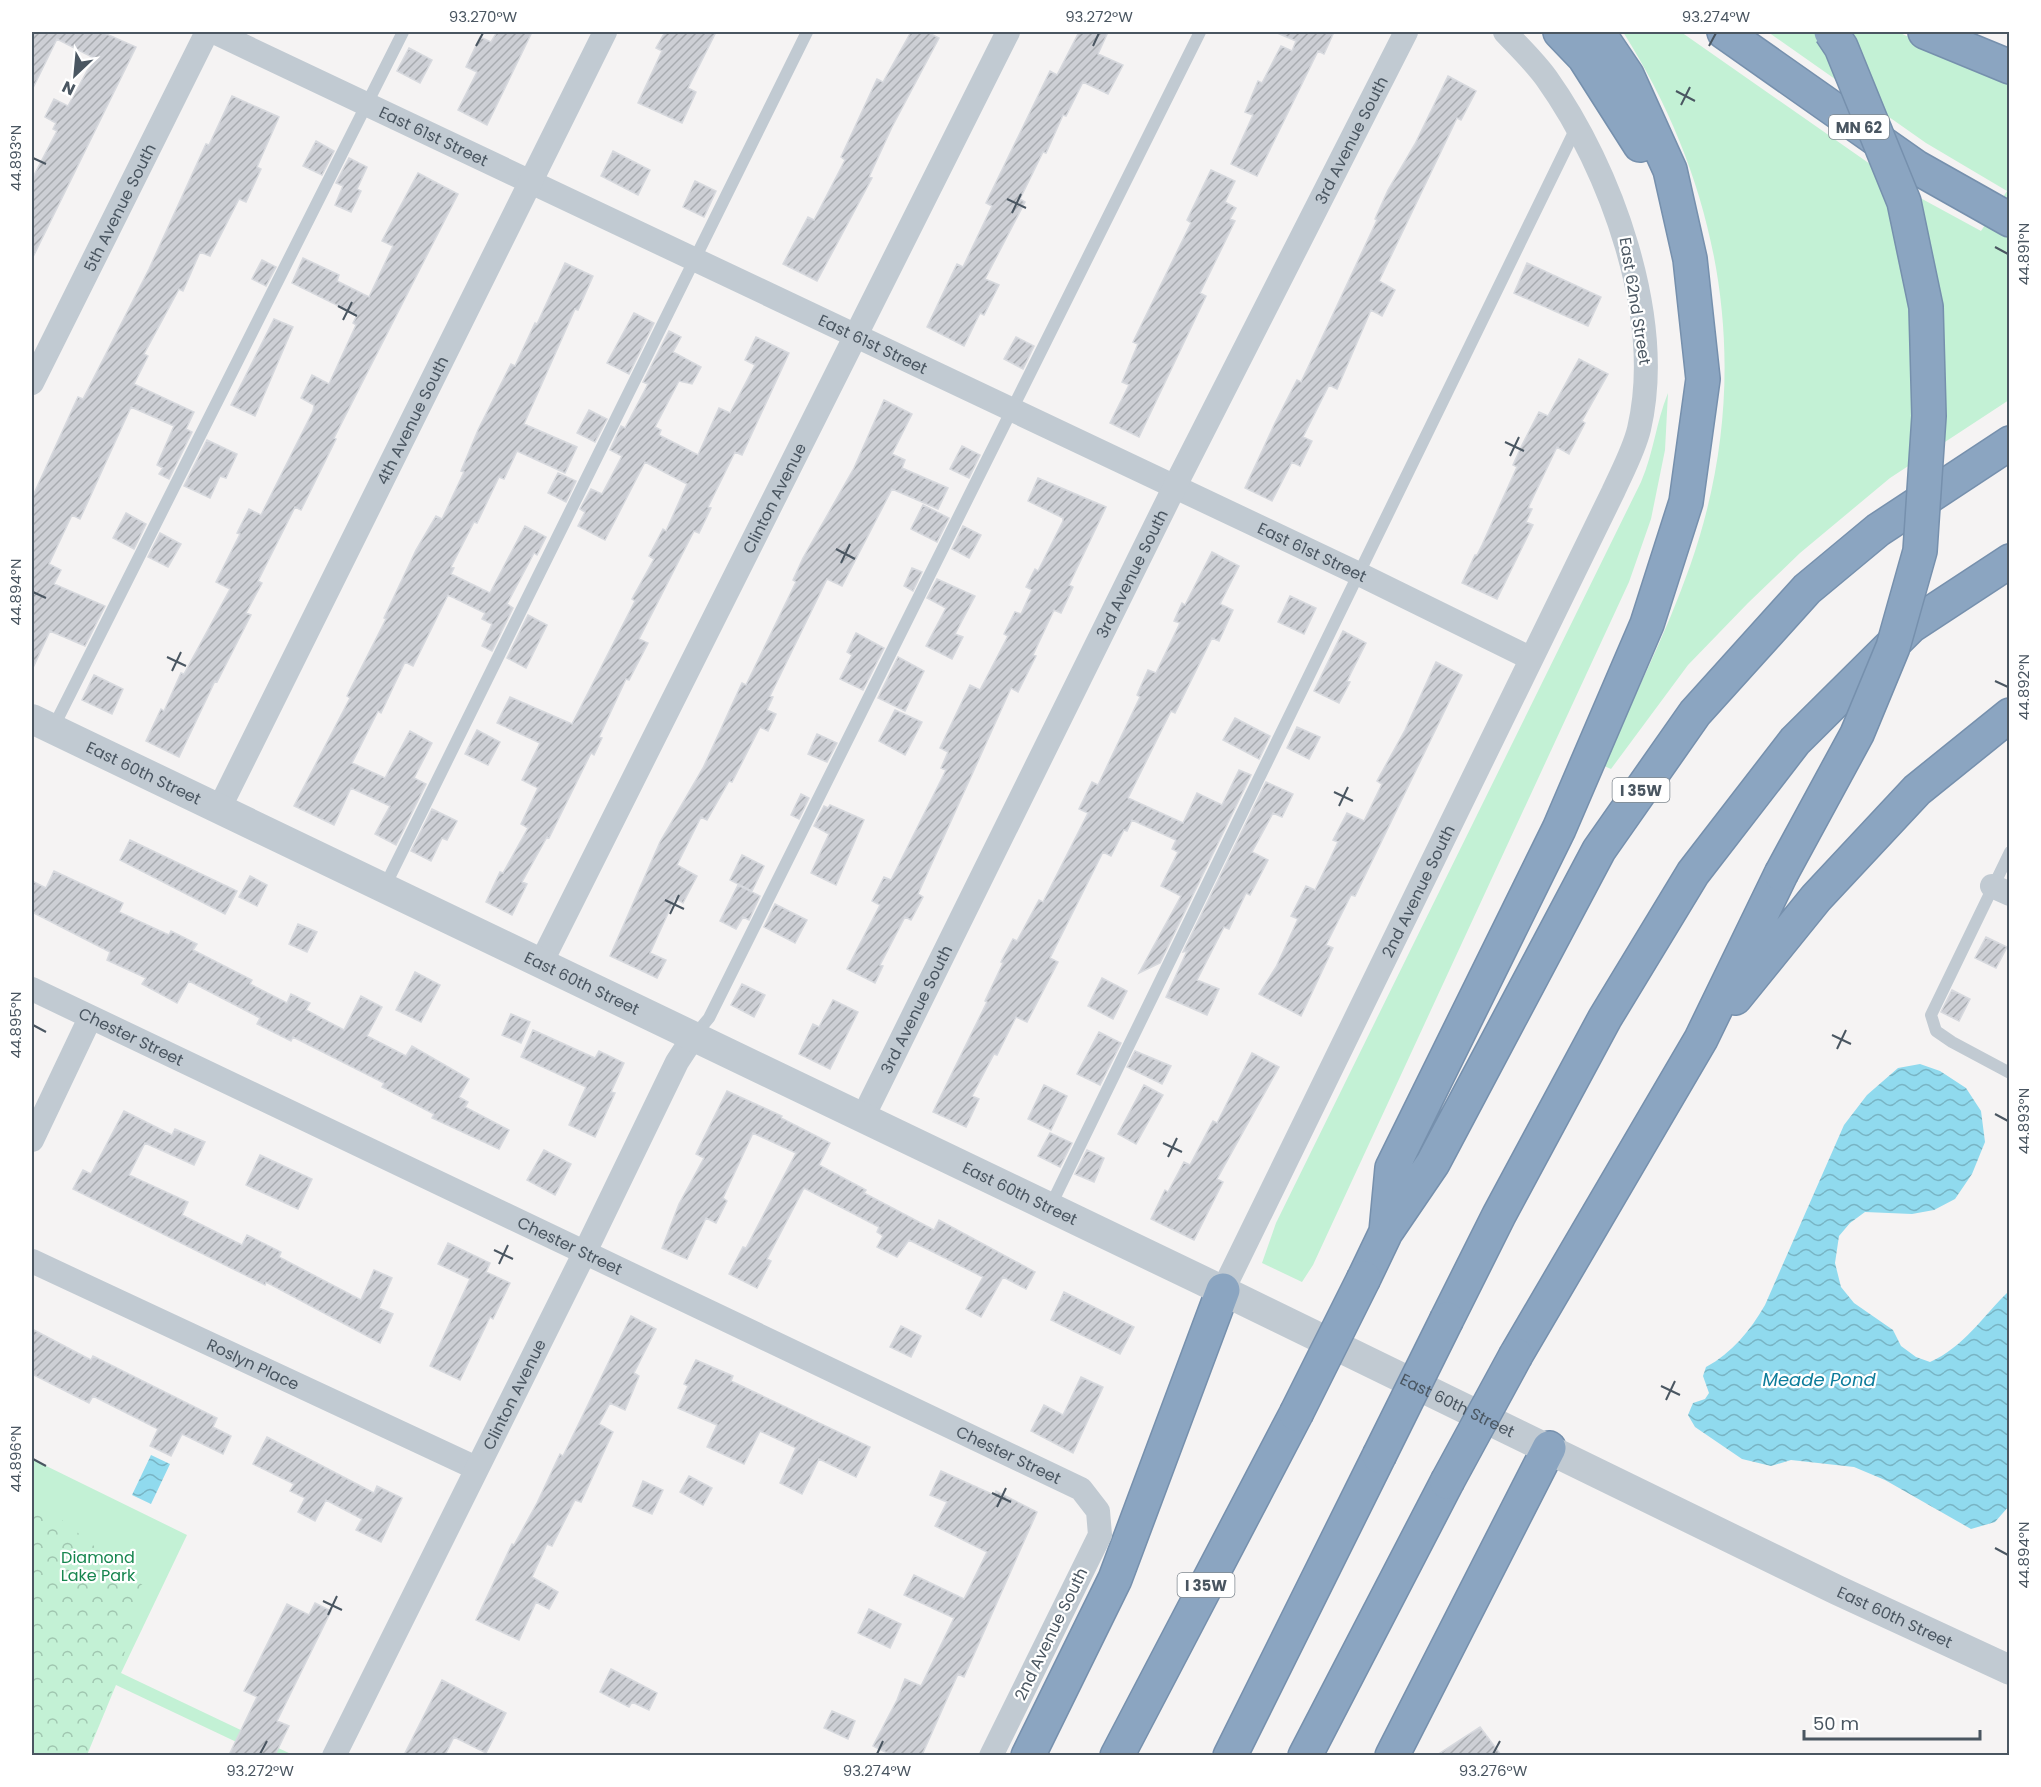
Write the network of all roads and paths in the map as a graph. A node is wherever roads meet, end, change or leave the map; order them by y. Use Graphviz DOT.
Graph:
graph roads {
  1 [pos="207,32"];
  2 [pos="214,32"];
  3 [pos="403,32"];
  4 [pos="605,32"];
  5 [pos="807,32"];
  6 [pos="1008,32"];
  7 [pos="1200,32"];
  8 [pos="1406,32"];
  9 [pos="1505,32"];
  10 [pos="1560,32"];
  11 [pos="1598,32"];
  12 [pos="1724,32"];
  13 [pos="1831,32"];
  14 [pos="1925,32"];
  15 [pos="2010,67"];
  16 [pos="368,104"];
  17 [pos="1576,128"];
  18 [pos="530,182"];
  19 [pos="2004,217"];
  20 [pos="694,258"];
  21 [pos="1690,259"];
  22 [pos="855,334"];
  23 [pos="32,383"];
  24 [pos="1012,409"];
  25 [pos="2010,443"];
  26 [pos="1174,486"];
  27 [pos="1613,492"];
  28 [pos="2010,561"];
  29 [pos="1357,573"];
  30 [pos="1530,658"];
  31 [pos="2010,716"];
  32 [pos="42,724"];
  33 [pos="219,809"];
  34 [pos="2010,852"];
  35 [pos="384,888"];
  36 [pos="2001,890"];
  37 [pos="541,963"];
  38 [pos="32,989"];
  39 [pos="90,1018"];
  40 [pos="694,1036"];
  41 [pos="1701,1039"];
  42 [pos="2010,1073"];
  43 [pos="863,1117"];
  44 [pos="32,1140"];
  45 [pos="1050,1207"];
  46 [pos="1386,1232"];
  47 [pos="584,1254"];
  48 [pos="32,1261"];
  49 [pos="1223,1290"];
  50 [pos="1549,1448"];
  51 [pos="476,1468"];
  52 [pos="1098,1511"];
  53 [pos="2010,1670"];
  54 [pos="334,1755"];
  55 [pos="991,1755"];
  56 [pos="1028,1755"];
  57 [pos="1117,1755"];
  58 [pos="1230,1755"];
  59 [pos="1305,1755"];
  60 [pos="1392,1755"];
  1 -- 23 [label="street, 5th Avenue South"];
  2 -- 16 [label="street, East 61st Street"];
  3 -- 16 [label="lane"];
  4 -- 18 [label="street, 4th Avenue South"];
  5 -- 20 [label="lane"];
  6 -- 22 [label="street, Clinton Avenue"];
  7 -- 24 [label="lane"];
  8 -- 26 [label="street, 3rd Avenue South"];
  9 -- 17 [label="street, East 62nd Street"];
  10 -- 21 [label="highway"];
  11 -- 21 [label="highway"];
  12 -- 19 [label="highway, MN 62"];
  13 -- 41 [label="highway, bridge"];
  14 -- 15 [label="highway"];
  16 -- 18 [label="street, East 61st Street"];
  16 -- 32 [label="lane"];
  17 -- 27 [label="street, East 62nd Street"];
  17 -- 29 [label="lane"];
  18 -- 20 [label="street, East 61st Street"];
  18 -- 33 [label="street, 4th Avenue South"];
  20 -- 22 [label="street, East 61st Street"];
  20 -- 35 [label="lane"];
  21 -- 46 [label="highway"];
  22 -- 24 [label="street, East 61st Street"];
  22 -- 37 [label="street, Clinton Avenue"];
  24 -- 26 [label="street, East 61st Street"];
  24 -- 40 [label="lane"];
  25 -- 46 [label="highway, I 35W"];
  26 -- 29 [label="street, East 61st Street"];
  26 -- 43 [label="street, 3rd Avenue South"];
  27 -- 30 [label="street, 2nd Avenue South"];
  28 -- 58 [label="highway, bridge"];
  29 -- 30 [label="street, East 61st Street"];
  29 -- 45 [label="lane"];
  30 -- 49 [label="street, 2nd Avenue South"];
  31 -- 41 [label="highway"];
  32 -- 33 [label="street, East 60th Street"];
  33 -- 35 [label="street, East 60th Street"];
  34 -- 36 [label="lane"];
  35 -- 37 [label="street, East 60th Street"];
  36 -- 42 [label="lane"];
  37 -- 40 [label="street, East 60th Street"];
  38 -- 39 [label="street, Chester Street"];
  39 -- 44 [label="street"];
  39 -- 47 [label="street, Chester Street"];
  40 -- 43 [label="street, East 60th Street"];
  40 -- 47 [label="street, Clinton Avenue"];
  41 -- 59 [label="highway, bridge"];
  43 -- 45 [label="street, East 60th Street"];
  45 -- 49 [label="street, East 60th Street"];
  46 -- 57 [label="highway, I 35W, bridge"];
  47 -- 51 [label="street, Clinton Avenue"];
  47 -- 52 [label="street, Chester Street"];
  48 -- 51 [label="street, Roslyn Place"];
  49 -- 50 [label="street, East 60th Street"];
  49 -- 56 [label="highway"];
  50 -- 53 [label="street, East 60th Street"];
  50 -- 60 [label="highway"];
  51 -- 54 [label="street, Clinton Avenue"];
  52 -- 55 [label="street, 2nd Avenue South"];
}
